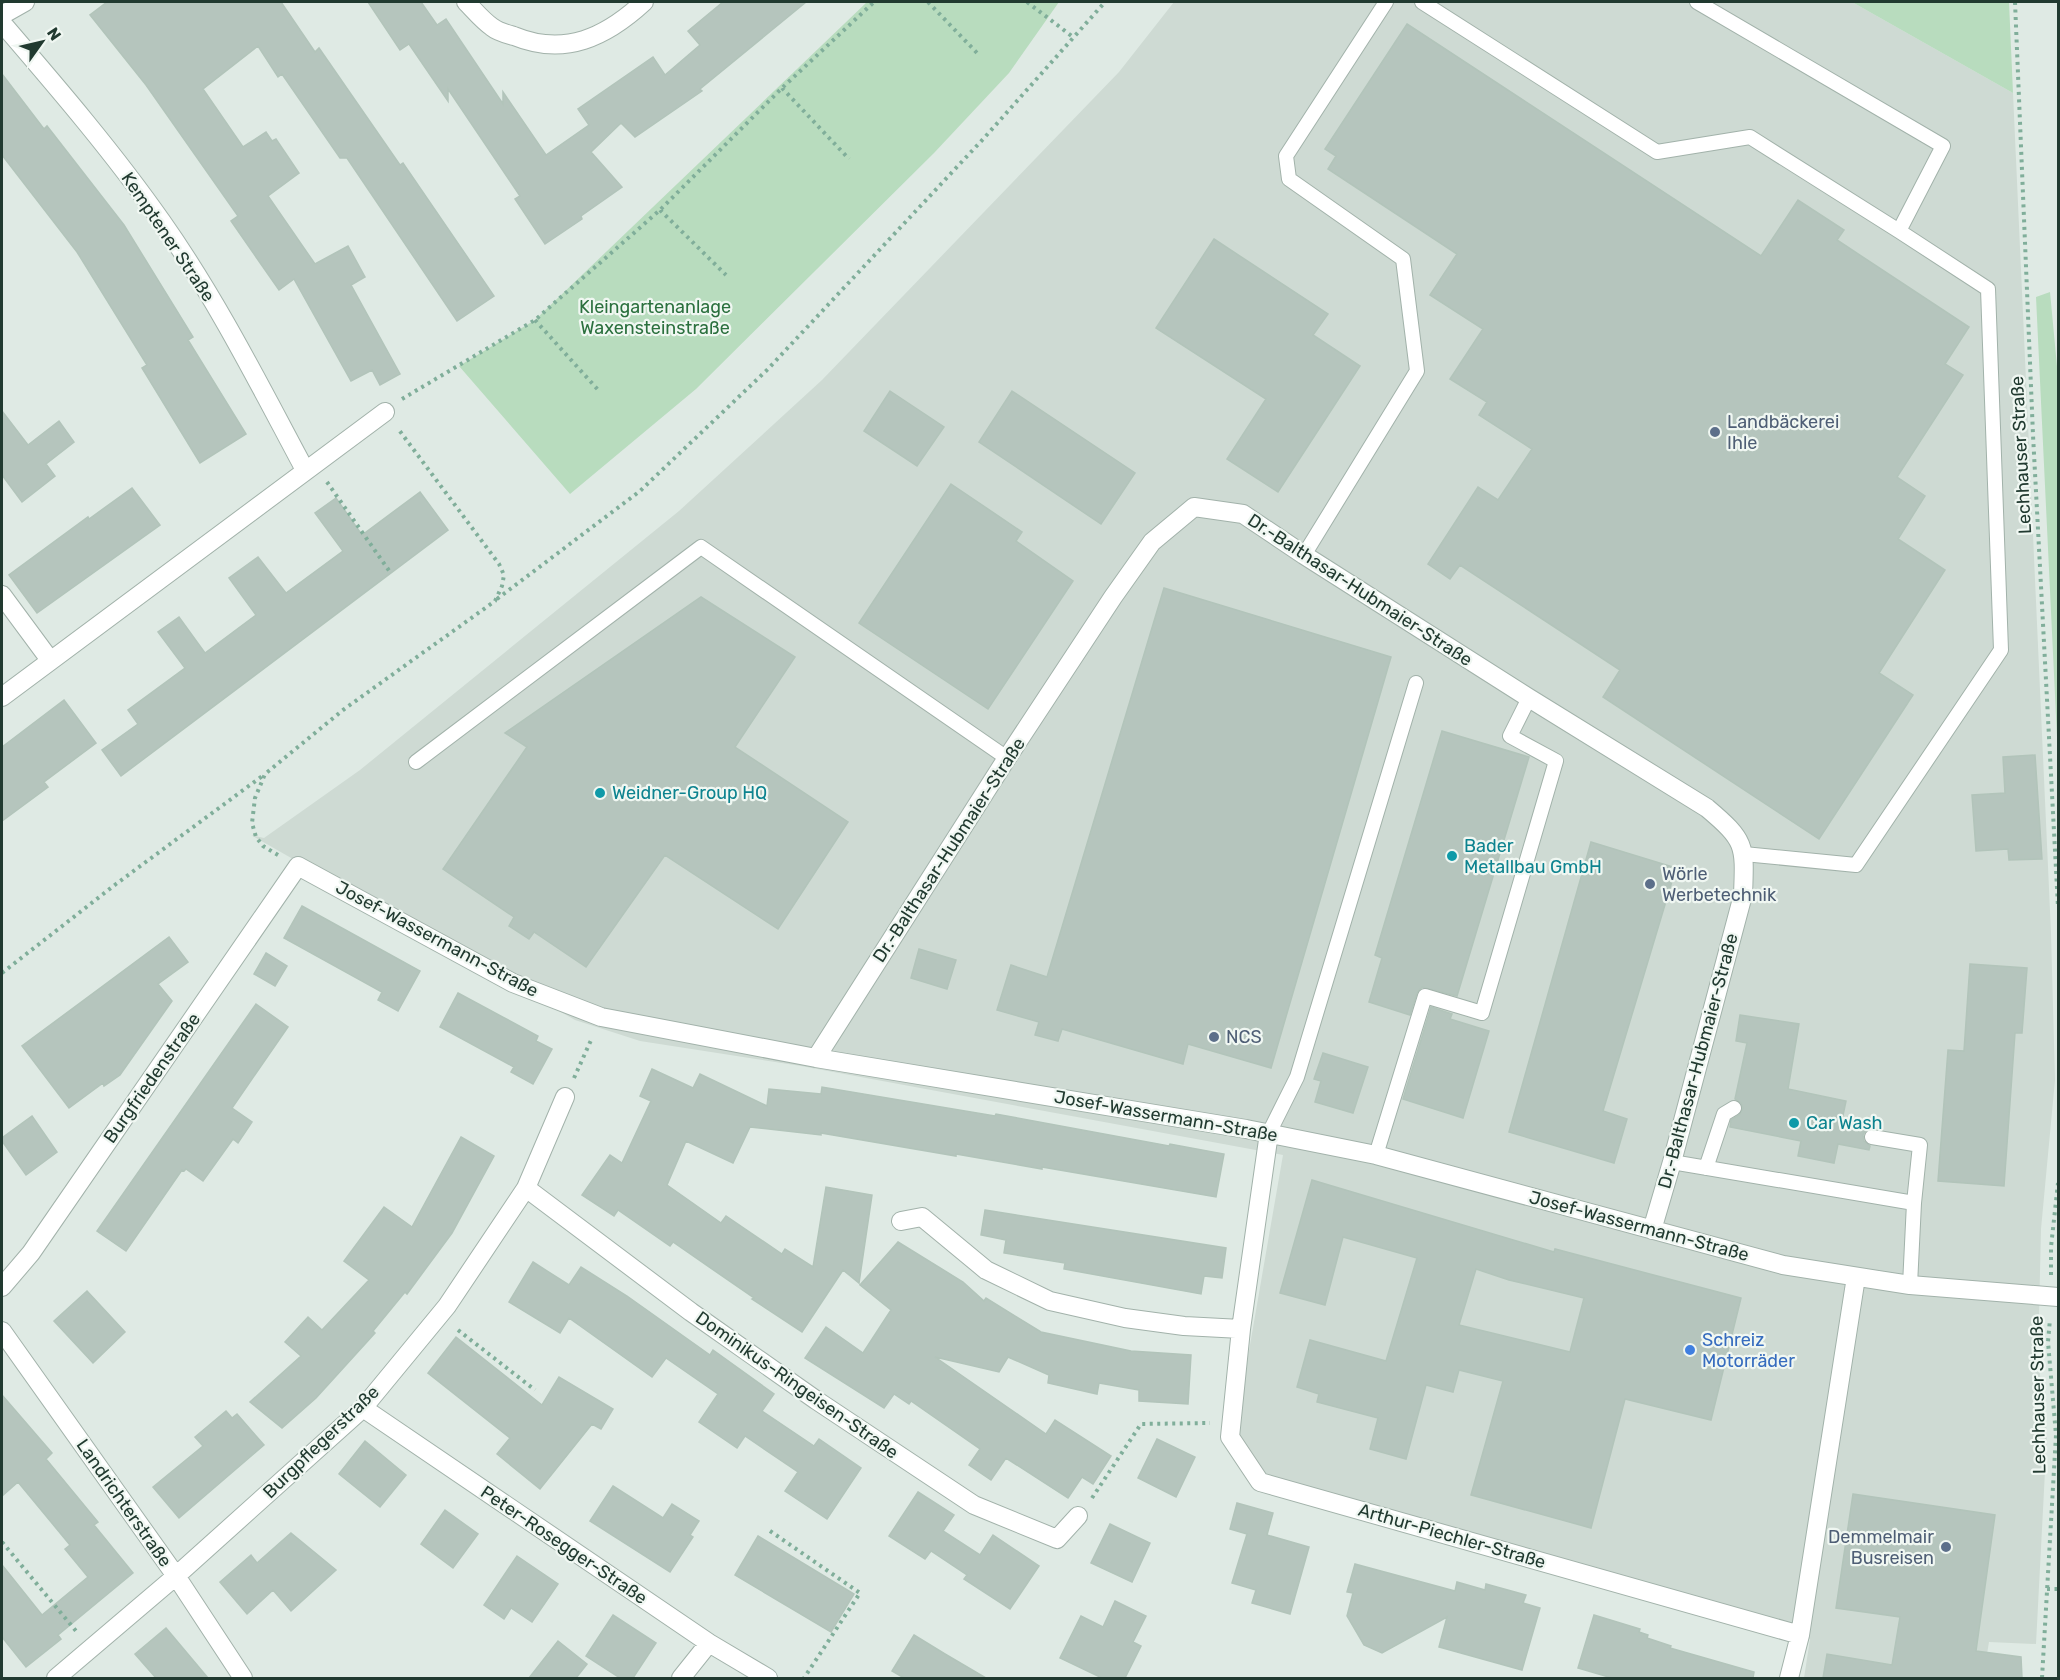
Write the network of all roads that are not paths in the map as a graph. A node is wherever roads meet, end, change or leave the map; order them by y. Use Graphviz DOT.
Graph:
graph roads {
  1 [pos="25,2"];
  2 [pos="466,2"];
  3 [pos="644,2"];
  4 [pos="1386,2"];
  5 [pos="1422,2"];
  6 [pos="1697,2"];
  7 [pos="2,15"];
  8 [pos="2,23"];
  9 [pos="1899,231"];
  10 [pos="385,412"];
  11 [pos="310,467"];
  12 [pos="1304,555"];
  13 [pos="2,595"];
  14 [pos="50,660"];
  15 [pos="1416,683"];
  16 [pos="2,697"];
  17 [pos="1529,698"];
  18 [pos="1007,758"];
  19 [pos="416,762"];
  20 [pos="1744,854"];
  21 [pos="298,866"];
  22 [pos="816,1058"];
  23 [pos="565,1097"];
  24 [pos="1734,1108"];
  25 [pos="1269,1133"];
  26 [pos="1872,1137"];
  27 [pos="1376,1155"];
  28 [pos="1672,1162"];
  29 [pos="1706,1168"];
  30 [pos="526,1188"];
  31 [pos="1914,1203"];
  32 [pos="901,1221"];
  33 [pos="1652,1230"];
  34 [pos="1856,1277"];
  35 [pos="1910,1285"];
  36 [pos="2,1287"];
  37 [pos="2055,1297"];
  38 [pos="1241,1329"];
  39 [pos="2,1330"];
  40 [pos="363,1408"];
  41 [pos="1078,1516"];
  42 [pos="177,1576"];
  43 [pos="1800,1635"];
  44 [pos="709,1643"];
  45 [pos="56,1678"];
  46 [pos="243,1678"];
  47 [pos="681,1678"];
  48 [pos="768,1678"];
  49 [pos="1789,1678"];
  1 -- 7 [label="street"];
  2 -- 3 [label="street"];
  4 -- 12 [label="lane"];
  5 -- 9 [label="lane"];
  6 -- 9 [label="lane"];
  8 -- 11 [label="street, Kemptener Straße"];
  9 -- 20 [label="lane"];
  10 -- 11 [label="street"];
  11 -- 14 [label="street"];
  12 -- 17 [label="street, Dr.-Balthasar-Hubmaier-Straße"];
  12 -- 18 [label="street, Dr.-Balthasar-Hubmaier-Straße"];
  13 -- 14 [label="street"];
  14 -- 16 [label="street"];
  15 -- 25 [label="lane"];
  17 -- 20 [label="street, Dr.-Balthasar-Hubmaier-Straße"];
  17 -- 27 [label="lane"];
  18 -- 19 [label="lane"];
  18 -- 22 [label="street, Dr.-Balthasar-Hubmaier-Straße"];
  20 -- 28 [label="street, Dr.-Balthasar-Hubmaier-Straße"];
  21 -- 22 [label="street, Josef-Wassermann-Straße"];
  21 -- 36 [label="street, Burgfriedenstraße"];
  22 -- 25 [label="street, Josef-Wassermann-Straße"];
  23 -- 30 [label="street, Burgpflegerstraße"];
  24 -- 29 [label="lane"];
  25 -- 27 [label="street, Josef-Wassermann-Straße"];
  25 -- 38 [label="street, Arthur-Piechler-Straße"];
  26 -- 31 [label="lane"];
  27 -- 33 [label="street, Josef-Wassermann-Straße"];
  28 -- 29 [label="lane"];
  28 -- 33 [label="street, Dr.-Balthasar-Hubmaier-Straße"];
  29 -- 31 [label="lane"];
  30 -- 40 [label="street, Burgpflegerstraße"];
  30 -- 41 [label="street, Dominikus-Ringeisen-Straße"];
  31 -- 35 [label="lane"];
  32 -- 38 [label="street"];
  33 -- 34 [label="street, Josef-Wassermann-Straße"];
  34 -- 35 [label="street, Josef-Wassermann-Straße"];
  34 -- 43 [label="street"];
  35 -- 37 [label="street, Josef-Wassermann-Straße"];
  38 -- 43 [label="street, Arthur-Piechler-Straße"];
  39 -- 42 [label="street, Landrichterstraße"];
  40 -- 42 [label="street, Burgpflegerstraße"];
  40 -- 44 [label="street, Peter-Rosegger-Straße"];
  42 -- 45 [label="street, Burgpflegerstraße"];
  42 -- 46 [label="street, Landrichterstraße"];
  43 -- 49 [label="street"];
  44 -- 47 [label="street"];
  44 -- 48 [label="street, Peter-Rosegger-Straße"];
}
